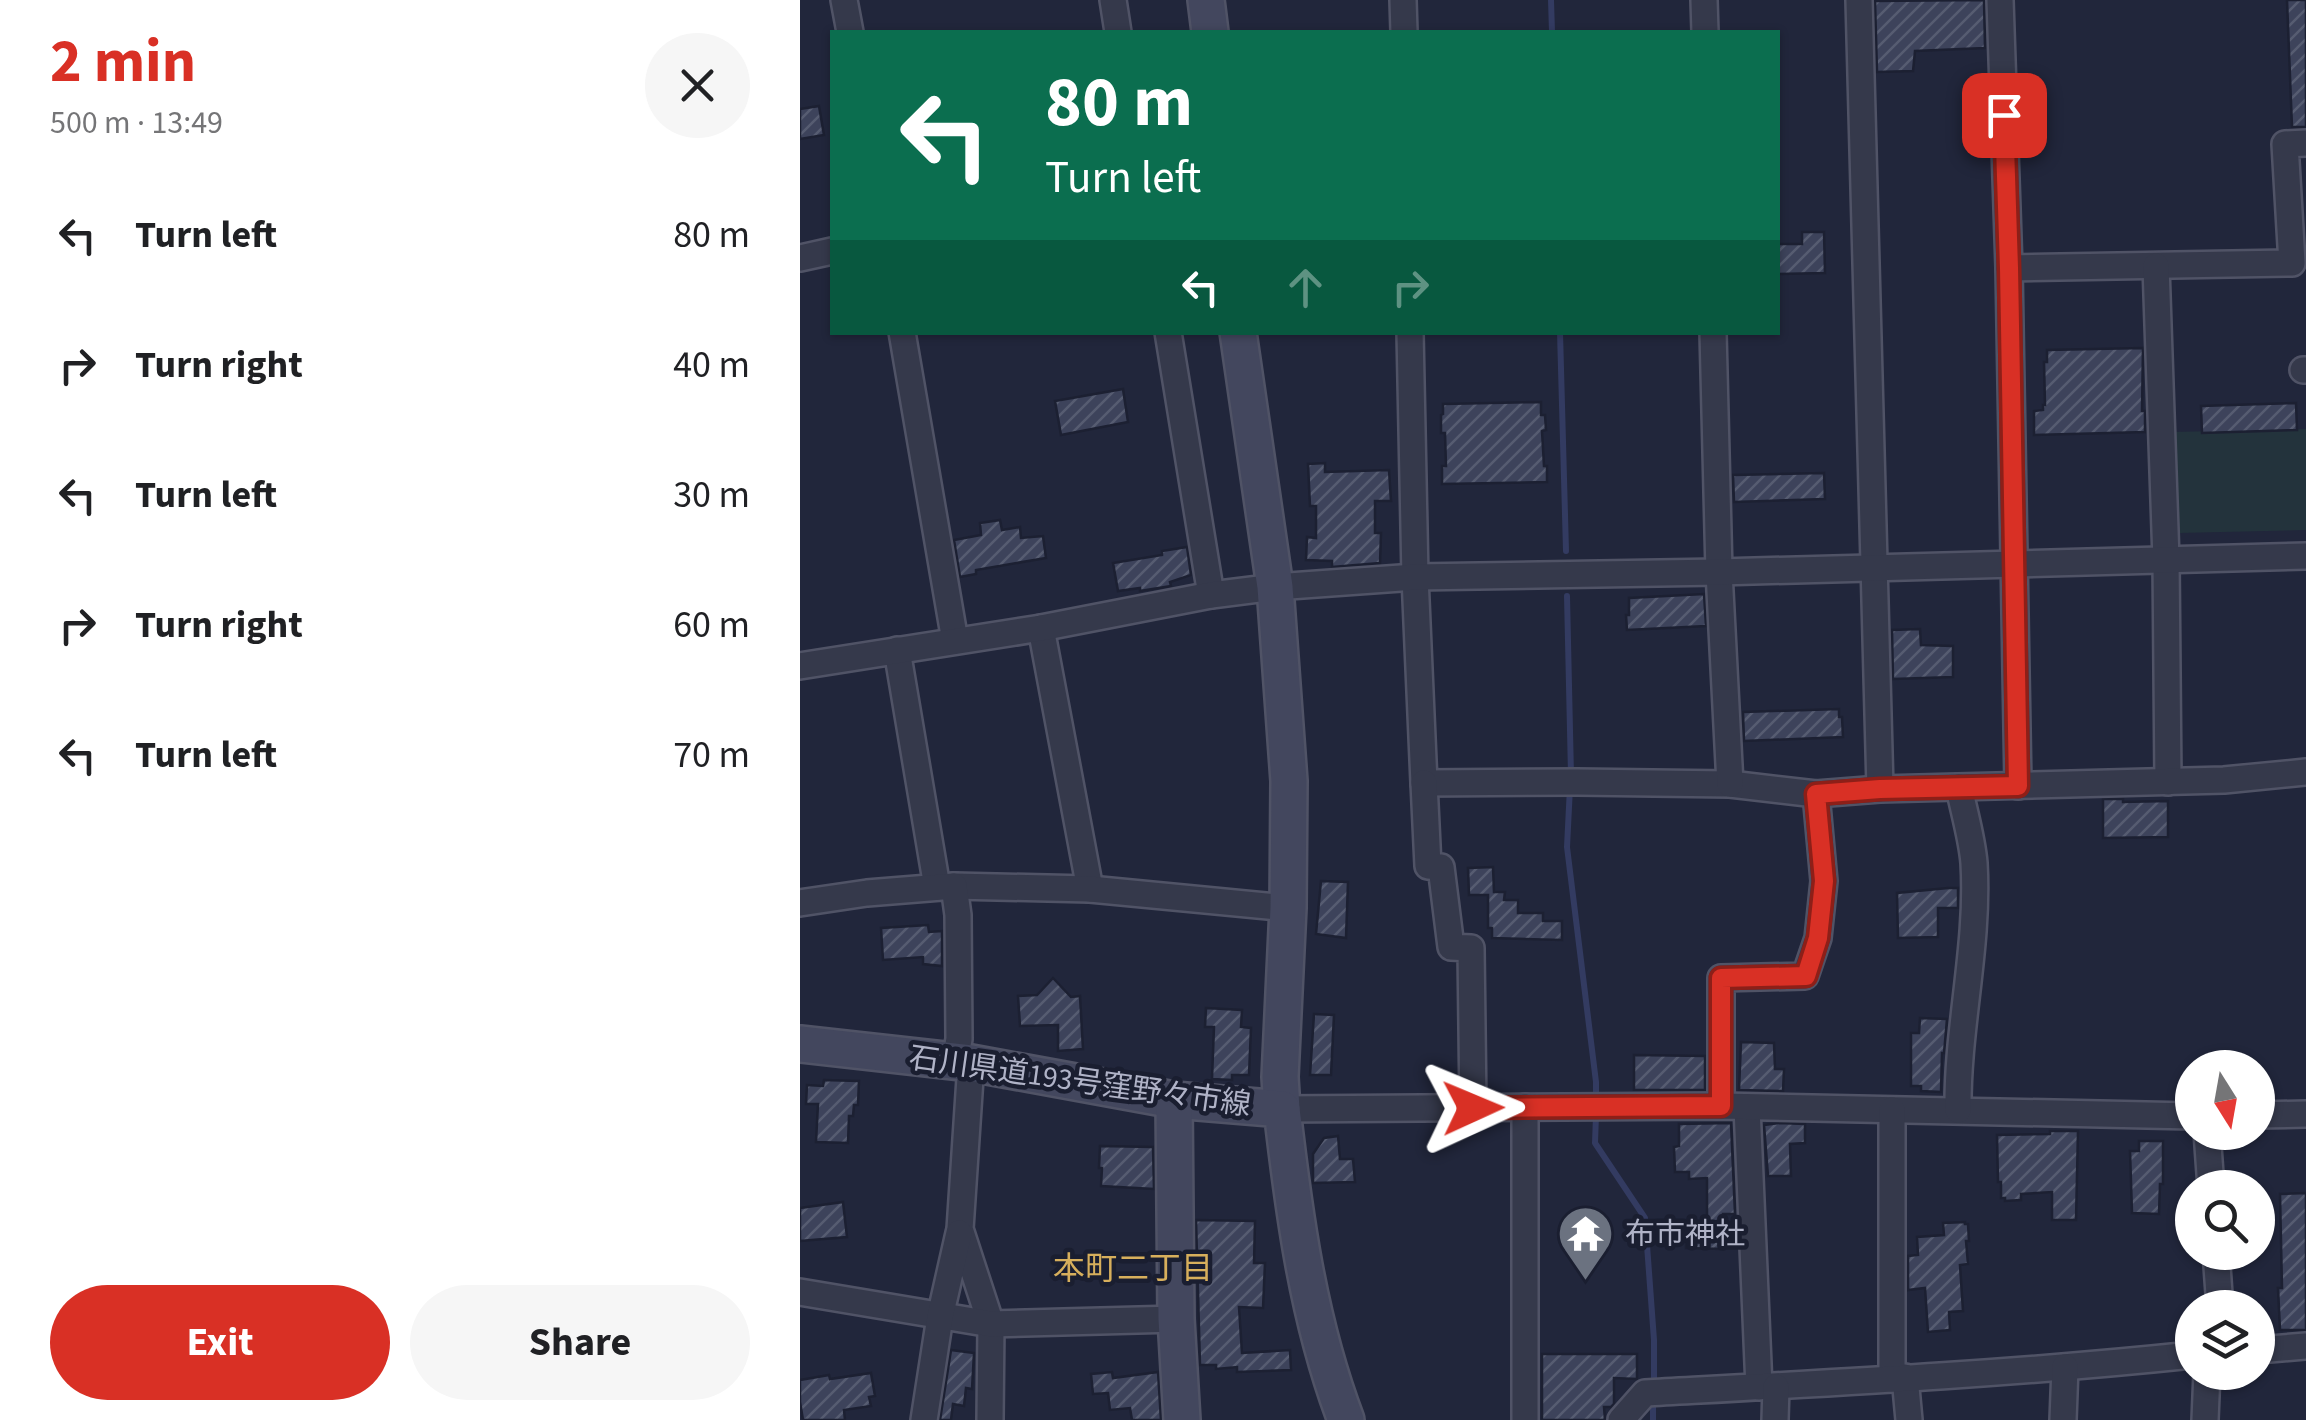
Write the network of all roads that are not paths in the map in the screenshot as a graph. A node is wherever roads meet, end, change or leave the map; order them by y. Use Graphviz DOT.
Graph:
graph roads {
  1 [pos="844,0"];
  2 [pos="1113,0"];
  3 [pos="1206,0"];
  4 [pos="1403,0"];
  5 [pos="1704,0"];
  6 [pos="1859,0"];
  7 [pos="2000,0"];
  8 [pos="850,30"];
  9 [pos="1118,30"];
  10 [pos="1210,30"];
  11 [pos="1404,30"];
  12 [pos="1705,30"];
  13 [pos="2306,143"];
  14 [pos="830,252"];
  15 [pos="800,258"];
  16 [pos="2299,263"];
  17 [pos="2156,266"];
  18 [pos="2009,268"];
  19 [pos="903,335"];
  20 [pos="1168,335"];
  21 [pos="1238,335"];
  22 [pos="1410,335"];
  23 [pos="1713,335"];
  24 [pos="2306,556"];
  25 [pos="2166,560"];
  26 [pos="2013,563"];
  27 [pos="1873,566"];
  28 [pos="1719,572"];
  29 [pos="1415,577"];
  30 [pos="1275,586"];
  31 [pos="1211,594"];
  32 [pos="1041,628"];
  33 [pos="955,641"];
  34 [pos="897,650"];
  35 [pos="800,666"];
  36 [pos="2306,772"];
  37 [pos="2168,782"];
  38 [pos="1424,783"];
  39 [pos="1730,784"];
  40 [pos="2018,786"];
  41 [pos="1960,787"];
  42 [pos="1880,789"];
  43 [pos="1816,794"];
  44 [pos="946,887"];
  45 [pos="1090,889"];
  46 [pos="800,904"];
  47 [pos="1288,908"];
  48 [pos="800,1044"];
  49 [pos="963,1062"];
  50 [pos="1174,1100"];
  51 [pos="1734,1106"];
  52 [pos="1525,1107"];
  53 [pos="1473,1108"];
  54 [pos="1282,1109"];
  55 [pos="1892,1110"];
  56 [pos="1958,1110"];
  57 [pos="2306,1114"];
  58 [pos="2275,1115"];
  59 [pos="2175,1116"];
  60 [pos="960,1230"];
  61 [pos="800,1292"];
  62 [pos="940,1317"];
  63 [pos="1176,1319"];
  64 [pos="991,1324"];
  65 [pos="2306,1346"];
  66 [pos="2275,1349"];
  67 [pos="2175,1357"];
  68 [pos="2065,1367"];
  69 [pos="1898,1378"];
  70 [pos="1768,1386"];
  71 [pos="2206,1390"];
  72 [pos="924,1420"];
  73 [pos="990,1420"];
  74 [pos="1182,1420"];
  75 [pos="1346,1420"];
  76 [pos="1525,1420"];
  77 [pos="1621,1420"];
  78 [pos="1776,1420"];
  79 [pos="1909,1420"];
  80 [pos="2063,1420"];
  81 [pos="2205,1420"];
  1 -- 8 [label="street"];
  2 -- 9 [label="street"];
  3 -- 10 [label="street"];
  4 -- 11 [label="street"];
  5 -- 12 [label="street"];
  6 -- 27 [label="street"];
  7 -- 18 [label="street"];
  13 -- 16 [label="street"];
  14 -- 15 [label="street"];
  16 -- 17 [label="street"];
  17 -- 18 [label="street"];
  17 -- 25 [label="street"];
  18 -- 26 [label="street"];
  19 -- 33 [label="street"];
  20 -- 31 [label="street"];
  21 -- 30 [label="street"];
  22 -- 29 [label="street"];
  23 -- 28 [label="street"];
  24 -- 25 [label="street"];
  25 -- 26 [label="street"];
  25 -- 37 [label="street"];
  26 -- 27 [label="street"];
  26 -- 40 [label="street"];
  27 -- 28 [label="street"];
  27 -- 42 [label="street"];
  28 -- 29 [label="street"];
  28 -- 39 [label="street"];
  29 -- 30 [label="street"];
  29 -- 38 [label="street"];
  30 -- 31 [label="street"];
  30 -- 47 [label="street"];
  31 -- 32 [label="street"];
  32 -- 33 [label="street"];
  32 -- 45 [label="street"];
  33 -- 34 [label="street"];
  34 -- 35 [label="street"];
  34 -- 44 [label="street"];
  36 -- 37 [label="street"];
  37 -- 40 [label="street"];
  38 -- 39 [label="street"];
  38 -- 53 [label="street"];
  39 -- 43 [label="street"];
  40 -- 41 [label="street"];
  41 -- 42 [label="street"];
  41 -- 56 [label="street"];
  42 -- 43 [label="street"];
  43 -- 51 [label="street"];
  44 -- 45 [label="street"];
  44 -- 46 [label="street"];
  44 -- 49 [label="street"];
  45 -- 47 [label="street"];
  47 -- 54 [label="street"];
  48 -- 49 [label="street, 石川県道193号窪野々市線"];
  49 -- 50 [label="street, 石川県道193号窪野々市線"];
  49 -- 60 [label="street"];
  50 -- 54 [label="street, 石川県道193号窪野々市線"];
  50 -- 63 [label="street"];
  51 -- 52 [label="street"];
  51 -- 55 [label="street"];
  51 -- 70 [label="street"];
  52 -- 53 [label="street"];
  52 -- 76 [label="street"];
  53 -- 54 [label="street"];
  54 -- 75 [label="street, 石川県道193号窪野々市線"];
  55 -- 56 [label="street"];
  55 -- 69 [label="street"];
  56 -- 59 [label="street"];
  57 -- 58 [label="street"];
  60 -- 62 [label="street"];
  60 -- 64 [label="street"];
  61 -- 62 [label="street"];
  62 -- 64 [label="street"];
  62 -- 72 [label="street"];
  63 -- 64 [label="street"];
  63 -- 74 [label="street"];
  64 -- 73 [label="street"];
  65 -- 66 [label="street"];
  67 -- 68 [label="street"];
  68 -- 69 [label="street"];
  68 -- 80 [label="street"];
  69 -- 70 [label="street"];
  69 -- 79 [label="street"];
  70 -- 77 [label="street"];
  70 -- 78 [label="street"];
  71 -- 81 [label="street"];
}
